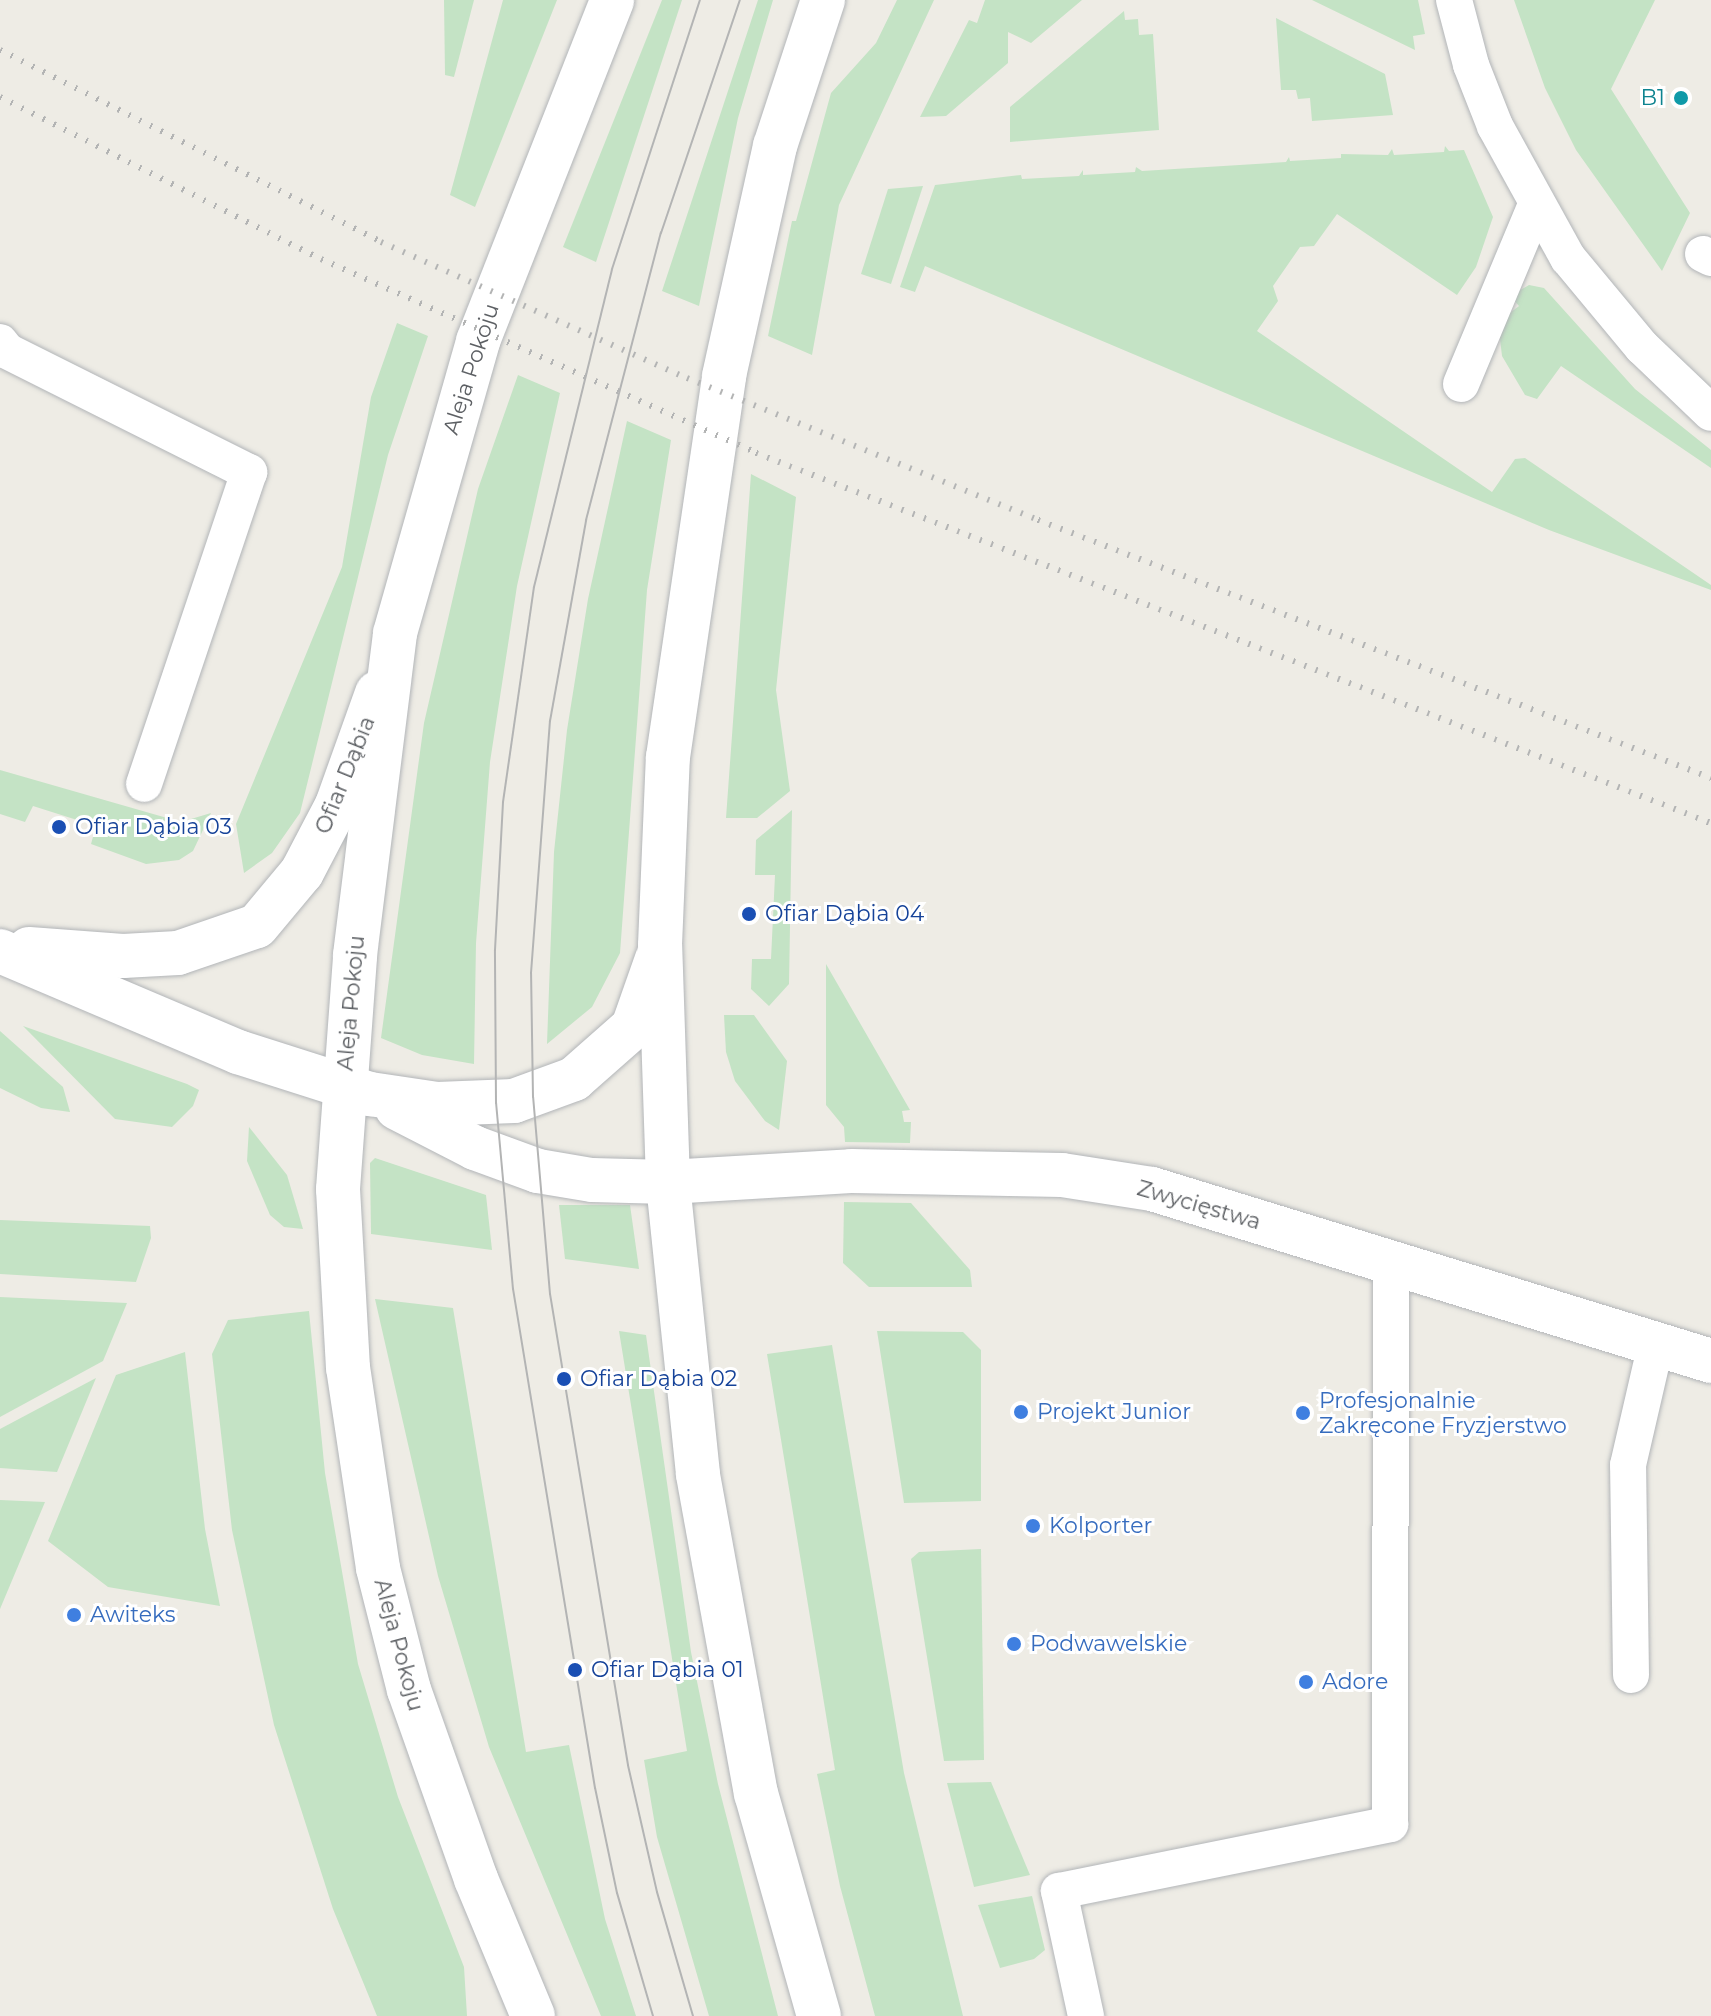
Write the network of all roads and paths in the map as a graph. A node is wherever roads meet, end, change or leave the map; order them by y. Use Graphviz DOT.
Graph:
graph roads {
  1 [pos="612,0"];
  2 [pos="823,0"];
  3 [pos="1454,0"];
  4 [pos="1536,205"];
  5 [pos="0,342"];
  6 [pos="1461,384"];
  7 [pos="1711,413"];
  8 [pos="395,633"];
  9 [pos="144,784"];
  10 [pos="0,944"];
  11 [pos="660,945"];
  12 [pos="0,951"];
  13 [pos="357,1090"];
  14 [pos="668,1182"];
  15 [pos="1391,1262"];
  16 [pos="1656,1344"];
  17 [pos="1711,1361"];
  18 [pos="1631,1675"];
  19 [pos="812,2007"];
  20 [pos="533,2016"];
  21 [pos="1086,2016"];
  1 -- 8 [label="main road, Aleja Pokoju"];
  2 -- 11 [label="main road"];
  3 -- 4 [label="lane"];
  4 -- 6 [label="lane"];
  4 -- 7 [label="lane"];
  5 -- 9 [label="lane"];
  8 -- 10 [label="main road, Ofiar Dąbia"];
  8 -- 13 [label="main road, Aleja Pokoju"];
  11 -- 13 [label="main road"];
  11 -- 14 [label="main road"];
  12 -- 13 [label="main road"];
  13 -- 14 [label="main road"];
  13 -- 20 [label="main road, Aleja Pokoju"];
  14 -- 15 [label="main road, Zwycięstwa"];
  14 -- 19 [label="main road"];
  15 -- 16 [label="main road, Zwycięstwa"];
  15 -- 21 [label="lane"];
  16 -- 17 [label="main road, Zwycięstwa"];
  16 -- 18 [label="lane"];
}
